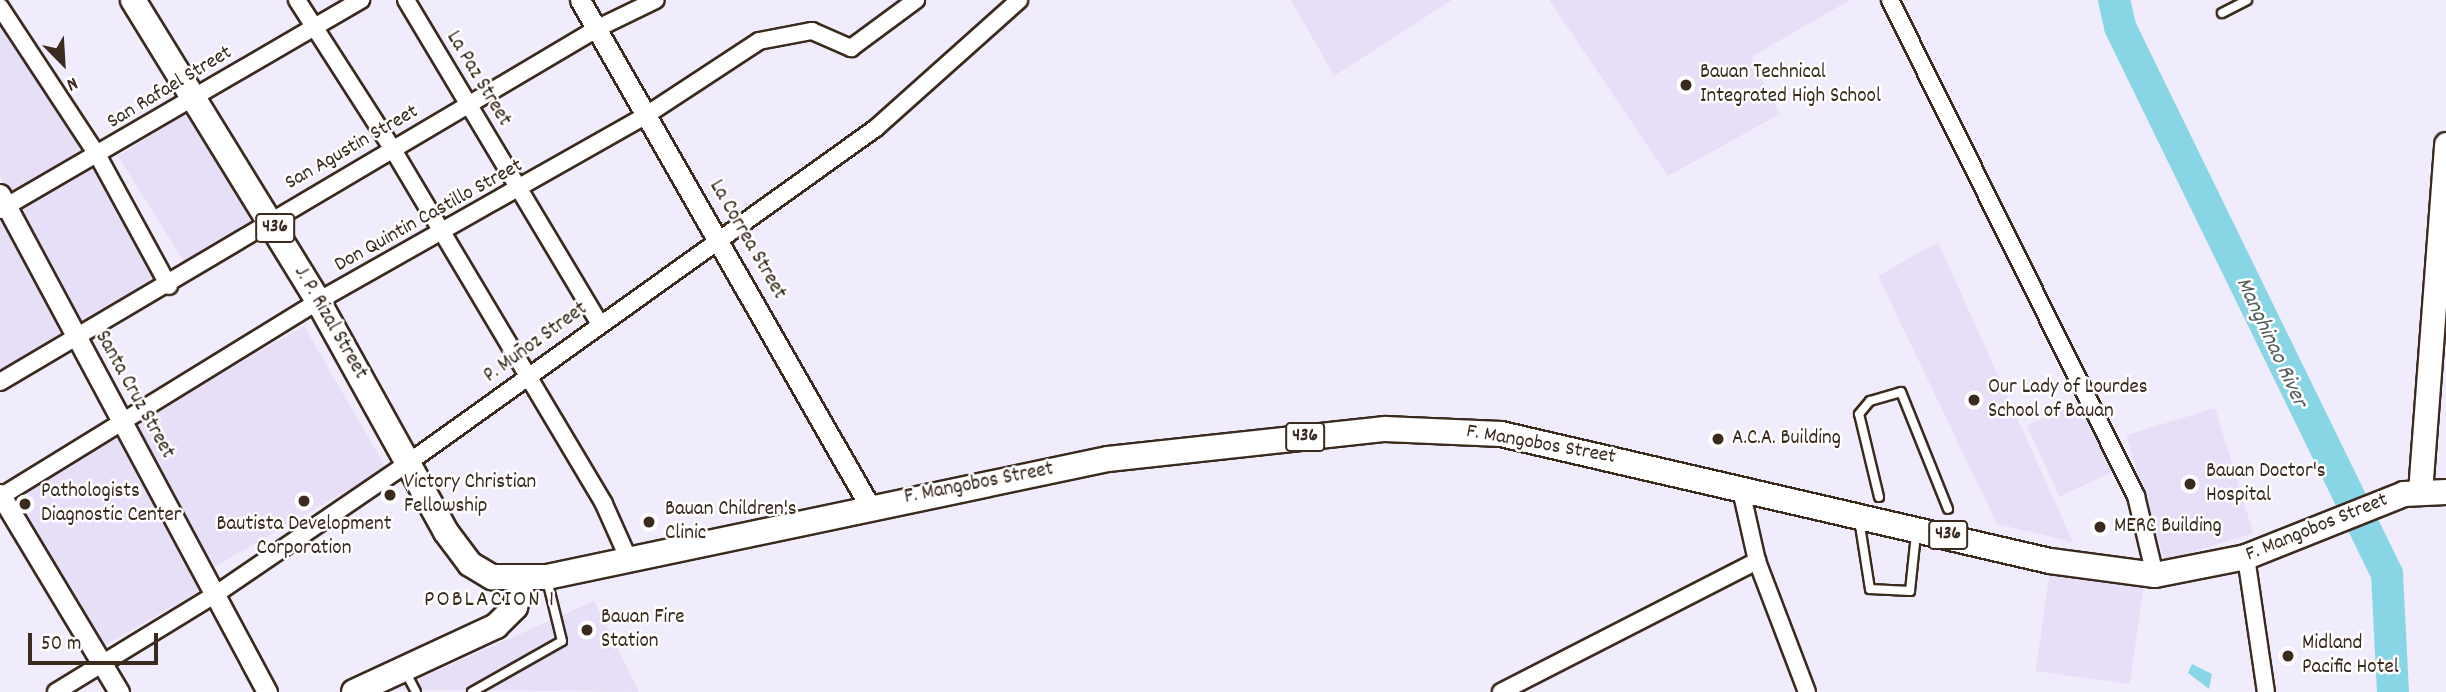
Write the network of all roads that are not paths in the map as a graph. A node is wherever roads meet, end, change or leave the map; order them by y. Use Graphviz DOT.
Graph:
graph roads {
  1 [pos="133,0"];
  2 [pos="297,0"];
  3 [pos="361,0"];
  4 [pos="406,0"];
  5 [pos="580,0"];
  6 [pos="656,0"];
  7 [pos="916,0"];
  8 [pos="1019,0"];
  9 [pos="1890,0"];
  10 [pos="2247,0"];
  11 [pos="0,7"];
  12 [pos="2222,13"];
  13 [pos="312,26"];
  14 [pos="598,27"];
  15 [pos="193,98"];
  16 [pos="469,105"];
  17 [pos="648,114"];
  18 [pos="2446,144"];
  19 [pos="392,148"];
  20 [pos="98,156"];
  21 [pos="521,190"];
  22 [pos="2,204"];
  23 [pos="270,220"];
  24 [pos="442,235"];
  25 [pos="719,235"];
  26 [pos="170,286"];
  27 [pos="318,300"];
  28 [pos="599,323"];
  29 [pos="76,339"];
  30 [pos="526,375"];
  31 [pos="0,382"];
  32 [pos="124,424"];
  33 [pos="408,463"];
  34 [pos="1741,490"];
  35 [pos="2420,492"];
  36 [pos="2446,492"];
  37 [pos="0,496"];
  38 [pos="1879,497"];
  39 [pos="869,505"];
  40 [pos="1948,509"];
  41 [pos="1859,516"];
  42 [pos="1917,527"];
  43 [pos="2246,557"];
  44 [pos="629,560"];
  45 [pos="1757,561"];
  46 [pos="2155,575"];
  47 [pos="535,579"];
  48 [pos="219,592"];
  49 [pos="105,664"];
  50 [pos="411,682"];
  51 [pos="56,692"];
  52 [pos="119,692"];
  53 [pos="267,692"];
  54 [pos="354,692"];
  55 [pos="472,692"];
  56 [pos="1501,692"];
  57 [pos="1807,692"];
  58 [pos="2266,692"];
  1 -- 15 [label="main road, J. P. Rizal Street / 436"];
  2 -- 13 [label="street"];
  3 -- 13 [label="street, San Rafael Street"];
  4 -- 16 [label="street, La Paz Street"];
  5 -- 14 [label="street, La Correa Street"];
  6 -- 14 [label="street, San Agustin Street"];
  7 -- 17 [label="street, Don Quintin Castillo Street"];
  8 -- 25 [label="street, P. Muñoz Street"];
  9 -- 46 [label="street"];
  10 -- 12 [label="lane"];
  11 -- 20 [label="street"];
  13 -- 15 [label="street, San Rafael Street"];
  13 -- 19 [label="street"];
  14 -- 16 [label="street, San Agustin Street"];
  14 -- 17 [label="street, La Correa Street"];
  15 -- 20 [label="street, San Rafael Street"];
  15 -- 23 [label="main road, J. P. Rizal Street / 436"];
  16 -- 19 [label="street, San Agustin Street"];
  16 -- 21 [label="street, La Paz Street"];
  17 -- 21 [label="street, Don Quintin Castillo Street"];
  17 -- 25 [label="street, La Correa Street"];
  18 -- 35 [label="main road"];
  19 -- 23 [label="street, San Agustin Street"];
  19 -- 24 [label="street"];
  20 -- 22 [label="street, San Rafael Street"];
  20 -- 26 [label="street"];
  21 -- 24 [label="street, Don Quintin Castillo Street"];
  21 -- 28 [label="street, La Paz Street"];
  22 -- 29 [label="street, Santa Cruz Street"];
  23 -- 26 [label="street, San Agustin Street"];
  23 -- 27 [label="main road, J. P. Rizal Street / 436"];
  24 -- 27 [label="street, Don Quintin Castillo Street"];
  24 -- 30 [label="street"];
  25 -- 28 [label="street, P. Muñoz Street"];
  25 -- 39 [label="street, La Correa Street"];
  26 -- 29 [label="street, San Agustin Street"];
  27 -- 32 [label="street, Don Quintin Castillo Street"];
  27 -- 33 [label="main road, J. P. Rizal Street / 436"];
  28 -- 30 [label="street, P. Muñoz Street"];
  29 -- 31 [label="street, San Agustin Street"];
  29 -- 32 [label="street, Santa Cruz Street"];
  30 -- 33 [label="street, P. Muñoz Street"];
  30 -- 44 [label="street"];
  32 -- 37 [label="street, Don Quintin Castillo Street"];
  32 -- 48 [label="street, Santa Cruz Street"];
  33 -- 47 [label="main road, J. P. Rizal Street / 436"];
  33 -- 48 [label="street, P. Muñoz Street"];
  34 -- 39 [label="main road, F. Mangobos Street / 436"];
  34 -- 41 [label="main road, F. Mangobos Street / 436"];
  34 -- 45 [label="street"];
  35 -- 36 [label="main road, 436"];
  35 -- 43 [label="main road, F. Mangobos Street / 436"];
  37 -- 49 [label="street"];
  38 -- 40 [label="lane"];
  39 -- 44 [label="main road, F. Mangobos Street / 436"];
  41 -- 42 [label="main road, F. Mangobos Street / 436"];
  41 -- 42 [label="lane"];
  42 -- 46 [label="main road, F. Mangobos Street / 436"];
  43 -- 46 [label="main road, F. Mangobos Street / 436"];
  43 -- 58 [label="street"];
  44 -- 47 [label="main road, F. Mangobos Street / 436"];
  45 -- 56 [label="street"];
  45 -- 57 [label="street"];
  47 -- 50 [label="main road"];
  47 -- 55 [label="lane"];
  48 -- 49 [label="street, P. Muñoz Street"];
  48 -- 53 [label="street, Santa Cruz Street"];
  49 -- 51 [label="street, P. Muñoz Street"];
  49 -- 52 [label="street"];
  50 -- 54 [label="main road"];
}
